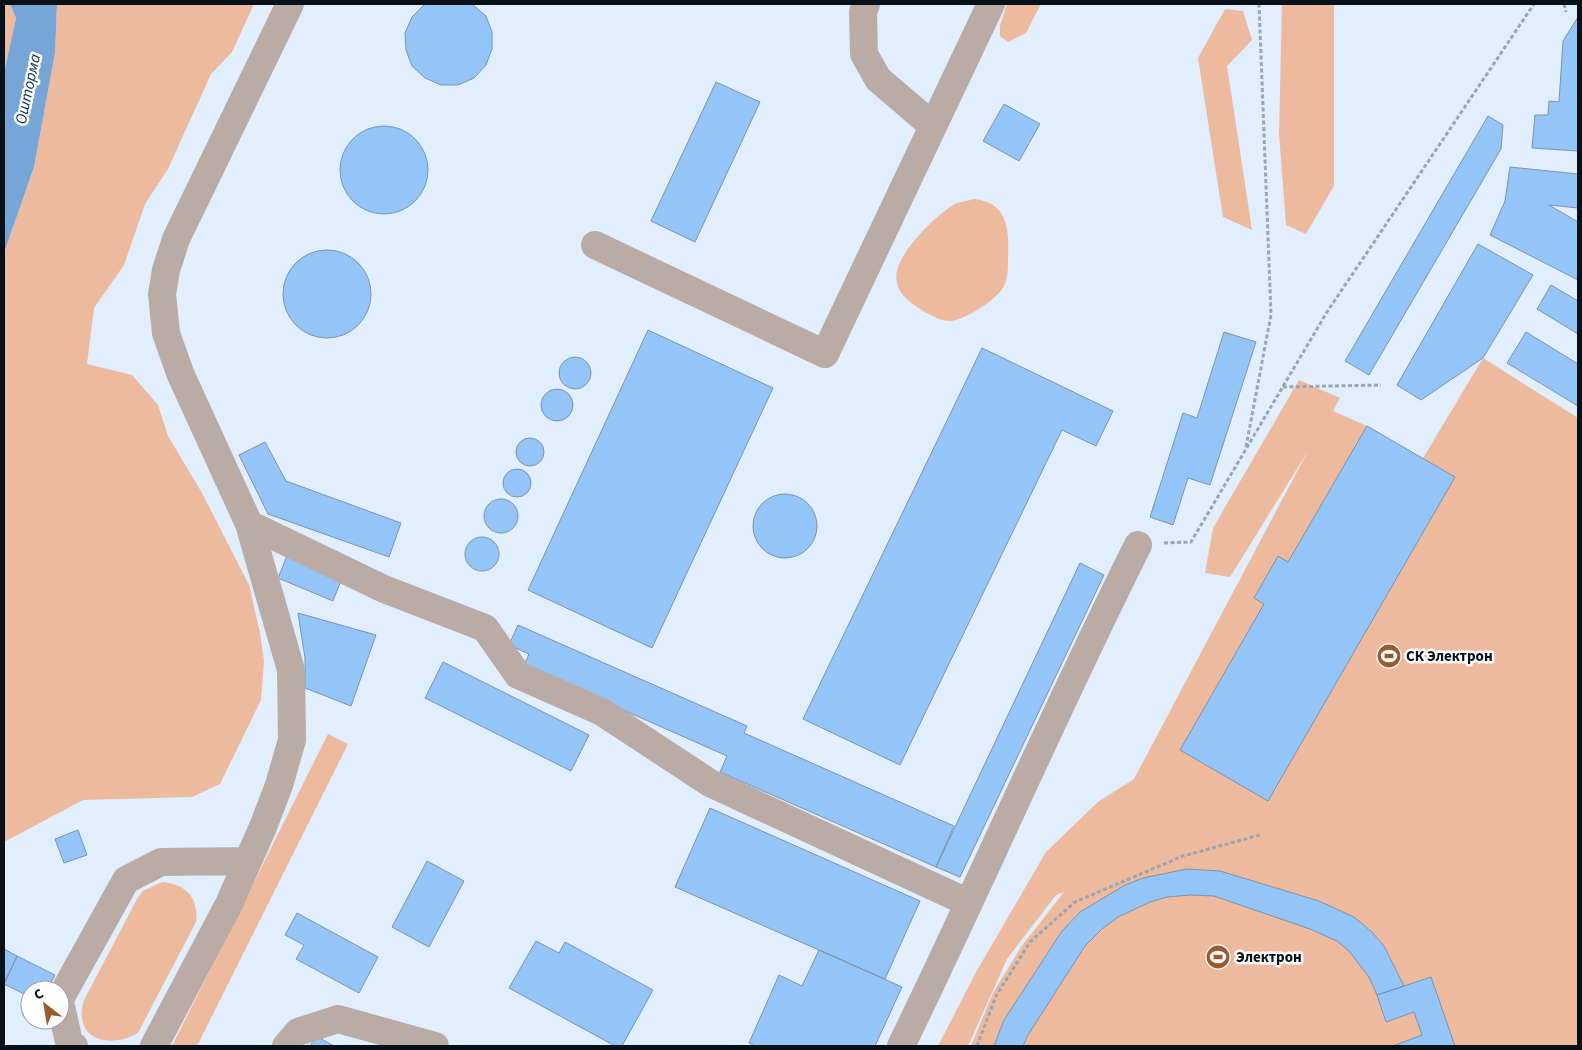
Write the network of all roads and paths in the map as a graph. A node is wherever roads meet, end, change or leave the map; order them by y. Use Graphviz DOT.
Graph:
graph roads {
  1 [pos="290,4"];
  2 [pos="866,4"];
  3 [pos="991,4"];
  4 [pos="1259,4"];
  5 [pos="1534,4"];
  6 [pos="1564,4"];
  7 [pos="1566,12"];
  8 [pos="933,126"];
  9 [pos="595,245"];
  10 [pos="1381,385"];
  11 [pos="1283,387"];
  12 [pos="1245,450"];
  13 [pos="248,524"];
  14 [pos="1138,545"];
  15 [pos="1260,836"];
  16 [pos="248,861"];
  17 [pos="969,903"];
  18 [pos="70,983"];
  19 [pos="66,1030"];
  20 [pos="74,1046"];
  21 [pos="154,1046"];
  22 [pos="286,1046"];
  23 [pos="435,1046"];
  24 [pos="901,1046"];
  25 [pos="977,1046"];
  1 -- 13 [label="street"];
  2 -- 8 [label="street"];
  3 -- 8 [label="street"];
  4 -- 12 [label="path"];
  5 -- 11 [label="path"];
  6 -- 7 [label="path"];
  8 -- 9 [label="street"];
  10 -- 11 [label="path"];
  11 -- 12 [label="path"];
  12 -- 14 [label="path"];
  13 -- 16 [label="street"];
  13 -- 17 [label="street"];
  14 -- 17 [label="street"];
  15 -- 25 [label="path"];
  16 -- 18 [label="street"];
  16 -- 21 [label="street"];
  17 -- 24 [label="street"];
  19 -- 20 [label="street"];
  22 -- 23 [label="street"];
}
